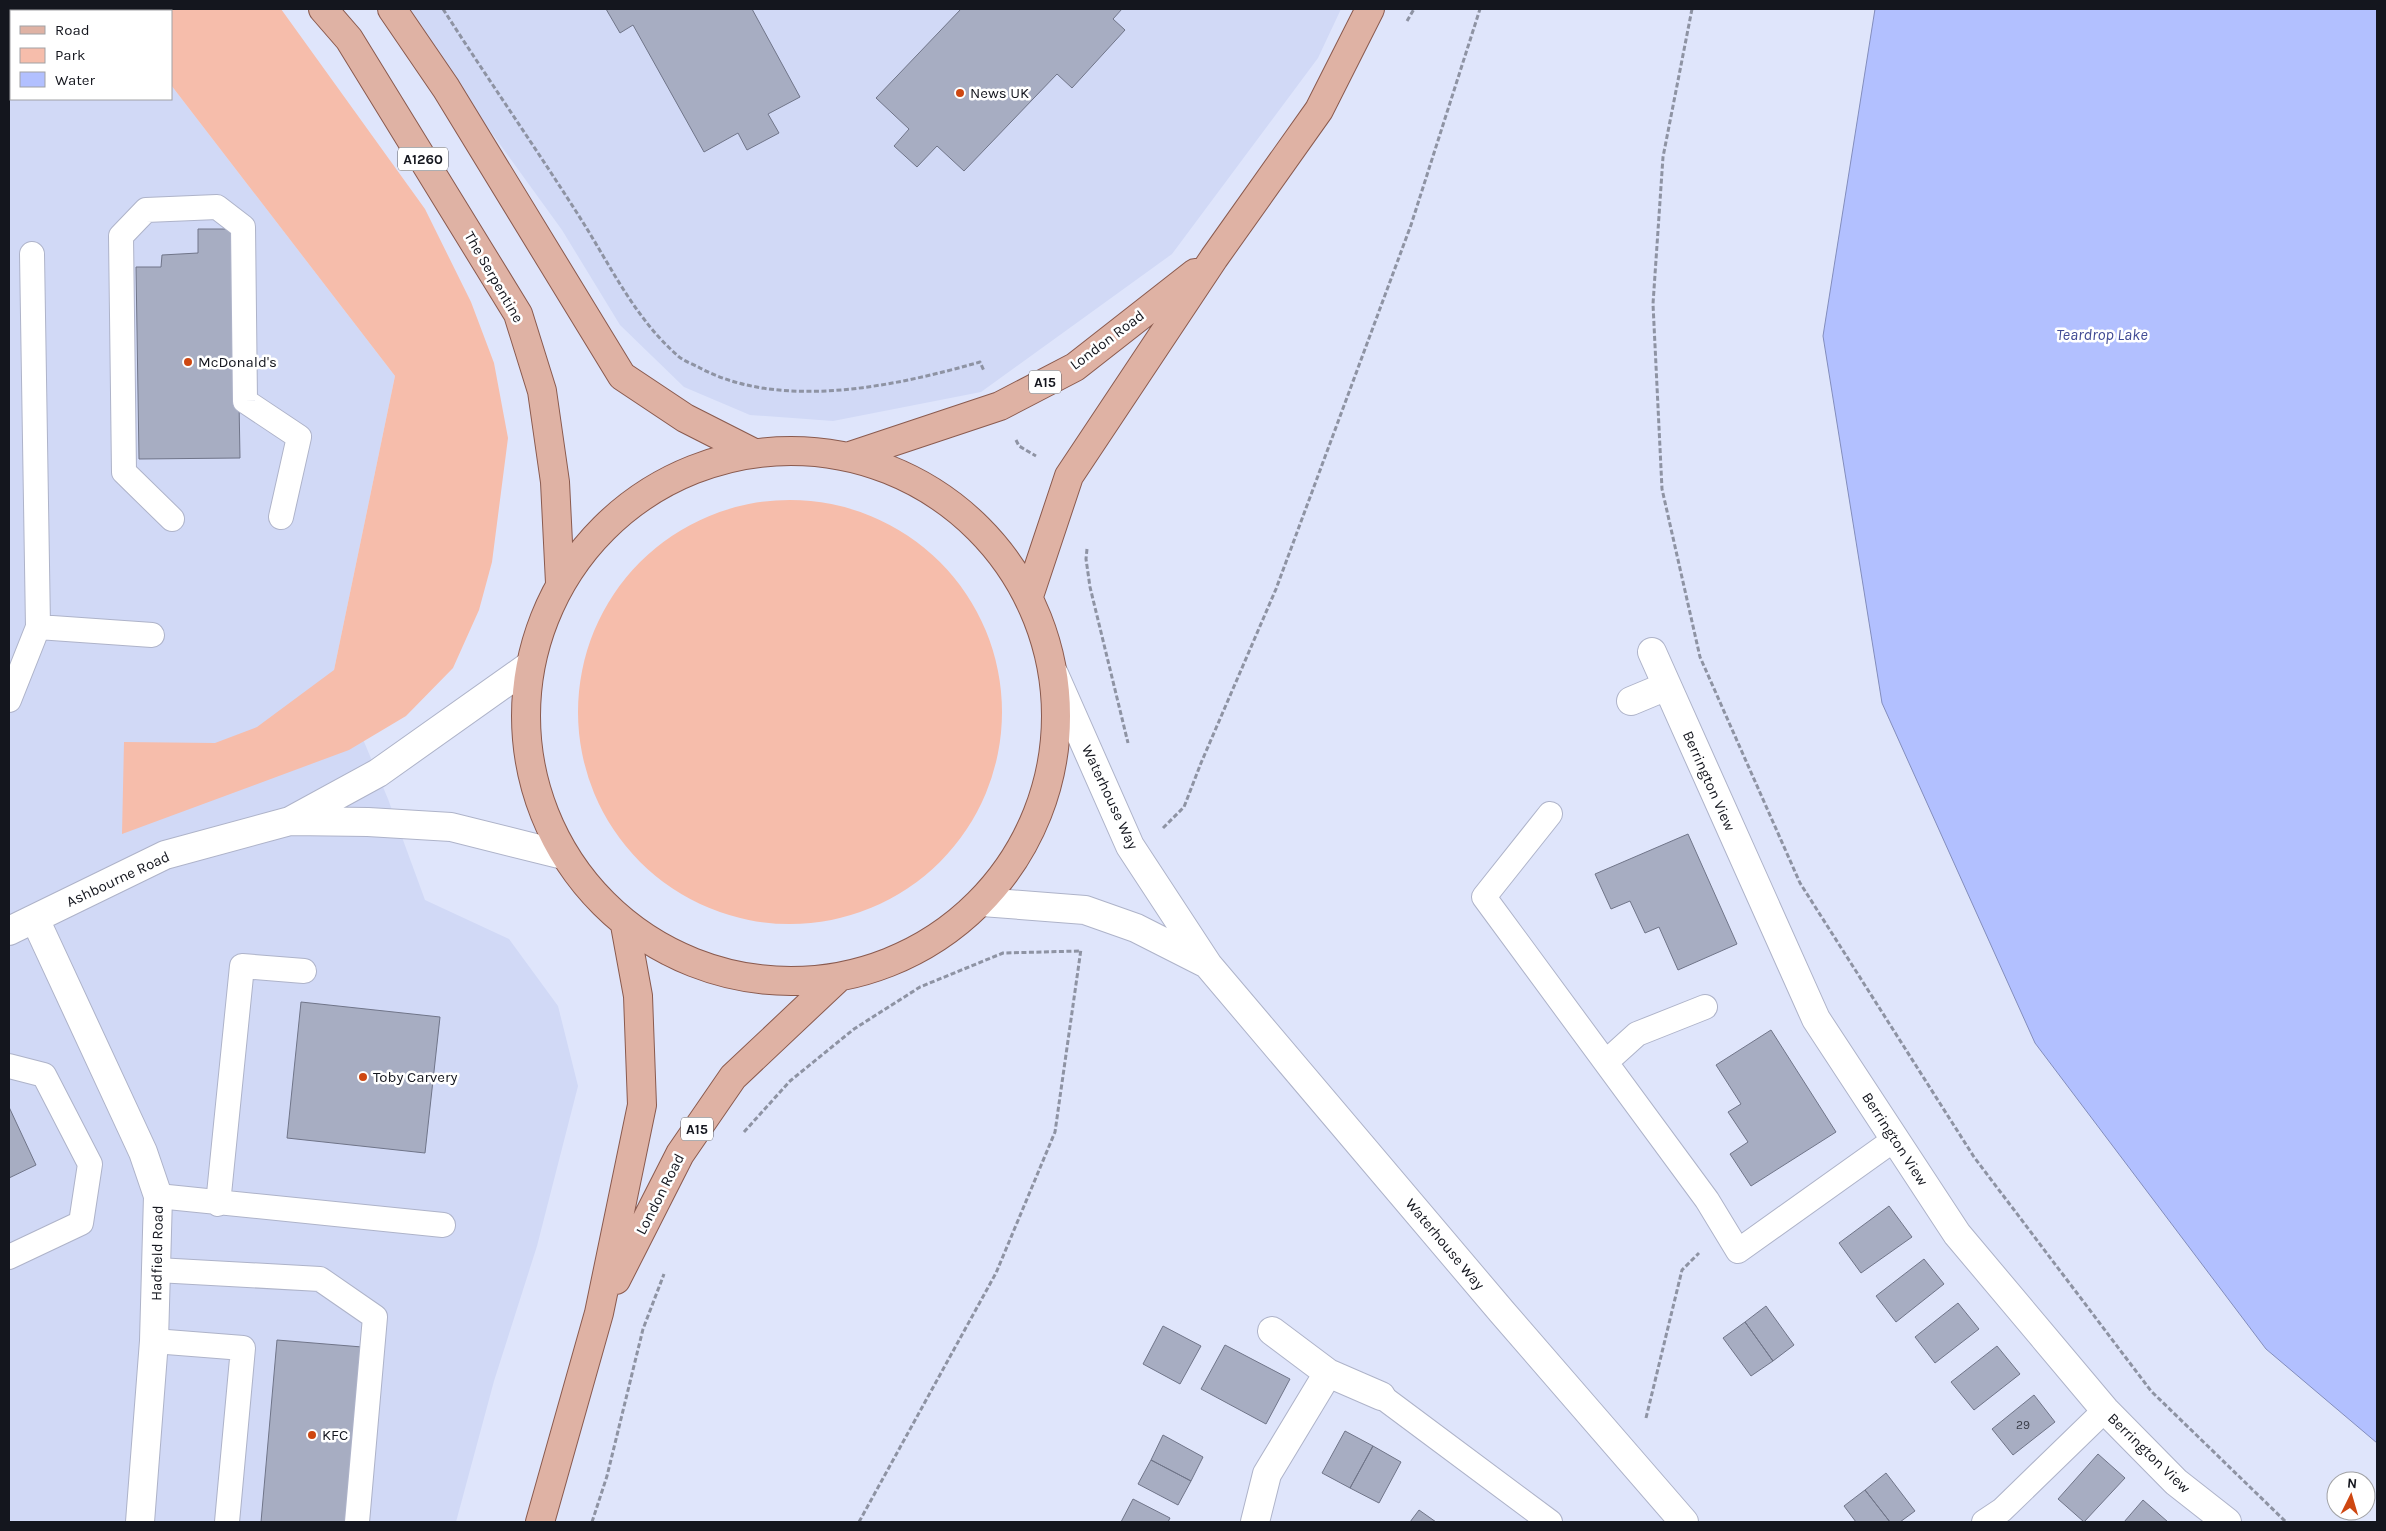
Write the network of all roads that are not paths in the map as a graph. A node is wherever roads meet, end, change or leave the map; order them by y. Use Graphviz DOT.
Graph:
graph roads {
  1 [pos="323,9"];
  2 [pos="392,9"];
  3 [pos="1370,9"];
  4 [pos="32,254"];
  5 [pos="1214,258"];
  6 [pos="752,452"];
  7 [pos="850,456"];
  8 [pos="281,517"];
  9 [pos="172,519"];
  10 [pos="560,583"];
  11 [pos="1029,596"];
  12 [pos="38,627"];
  13 [pos="152,635"];
  14 [pos="1652,652"];
  15 [pos="529,666"];
  16 [pos="1054,674"];
  17 [pos="1667,686"];
  18 [pos="9,700"];
  19 [pos="1631,701"];
  20 [pos="1550,814"];
  21 [pos="290,821"];
  22 [pos="563,855"];
  23 [pos="982,902"];
  24 [pos="34,919"];
  25 [pos="625,925"];
  26 [pos="9,931"];
  27 [pos="1208,965"];
  28 [pos="304,971"];
  29 [pos="838,978"];
  30 [pos="1705,1007"];
  31 [pos="1606,1062"];
  32 [pos="9,1066"];
  33 [pos="1895,1139"];
  34 [pos="158,1196"];
  35 [pos="218,1204"];
  36 [pos="443,1225"];
  37 [pos="9,1257"];
  38 [pos="157,1270"];
  39 [pos="599,1313"];
  40 [pos="1272,1331"];
  41 [pos="154,1341"];
  42 [pos="1328,1373"];
  43 [pos="1381,1396"];
  44 [pos="2105,1410"];
  45 [pos="140,1522"];
  46 [pos="227,1522"];
  47 [pos="357,1522"];
  48 [pos="540,1522"];
  49 [pos="1255,1522"];
  50 [pos="1550,1522"];
  51 [pos="1684,1522"];
  52 [pos="1984,1522"];
  53 [pos="2227,1522"];
  1 -- 10 [label="main road, The Serpentine / A1260"];
  2 -- 6 [label="main road"];
  3 -- 5 [label="main road, London Road / A15"];
  4 -- 12 [label="lane"];
  5 -- 7 [label="main road, London Road / A15"];
  5 -- 11 [label="main road, London Road / A15"];
  6 -- 7 [label="main road"];
  6 -- 10 [label="main road"];
  7 -- 11 [label="main road"];
  8 -- 9 [label="lane"];
  10 -- 15 [label="main road"];
  11 -- 16 [label="main road"];
  12 -- 13 [label="lane"];
  12 -- 18 [label="lane"];
  14 -- 17 [label="street, Berrington View"];
  15 -- 21 [label="street, Ashbourne Road"];
  15 -- 22 [label="main road"];
  16 -- 23 [label="main road"];
  16 -- 27 [label="street, Waterhouse Way"];
  17 -- 19 [label="street"];
  17 -- 33 [label="street, Berrington View"];
  20 -- 31 [label="lane"];
  21 -- 22 [label="street, Ashbourne Road"];
  21 -- 24 [label="street, Ashbourne Road"];
  22 -- 25 [label="main road"];
  23 -- 27 [label="street, Waterhouse Way"];
  23 -- 29 [label="main road"];
  24 -- 26 [label="street, Ashbourne Road"];
  24 -- 34 [label="street, Hadfield Road"];
  25 -- 29 [label="main road"];
  25 -- 39 [label="main road, London Road / A15"];
  27 -- 51 [label="street, Waterhouse Way"];
  28 -- 35 [label="lane"];
  29 -- 39 [label="main road, London Road / A15"];
  30 -- 31 [label="lane"];
  31 -- 33 [label="lane"];
  32 -- 37 [label="lane"];
  33 -- 44 [label="street, Berrington View"];
  34 -- 35 [label="lane"];
  34 -- 38 [label="street, Hadfield Road"];
  35 -- 36 [label="lane"];
  38 -- 41 [label="street, Hadfield Road"];
  38 -- 47 [label="lane"];
  39 -- 48 [label="main road, London Road / A15"];
  40 -- 42 [label="street"];
  41 -- 45 [label="street, Hadfield Road"];
  41 -- 46 [label="lane"];
  42 -- 43 [label="street"];
  42 -- 49 [label="street"];
  43 -- 50 [label="lane"];
  44 -- 52 [label="lane"];
  44 -- 53 [label="street, Berrington View"];
}
